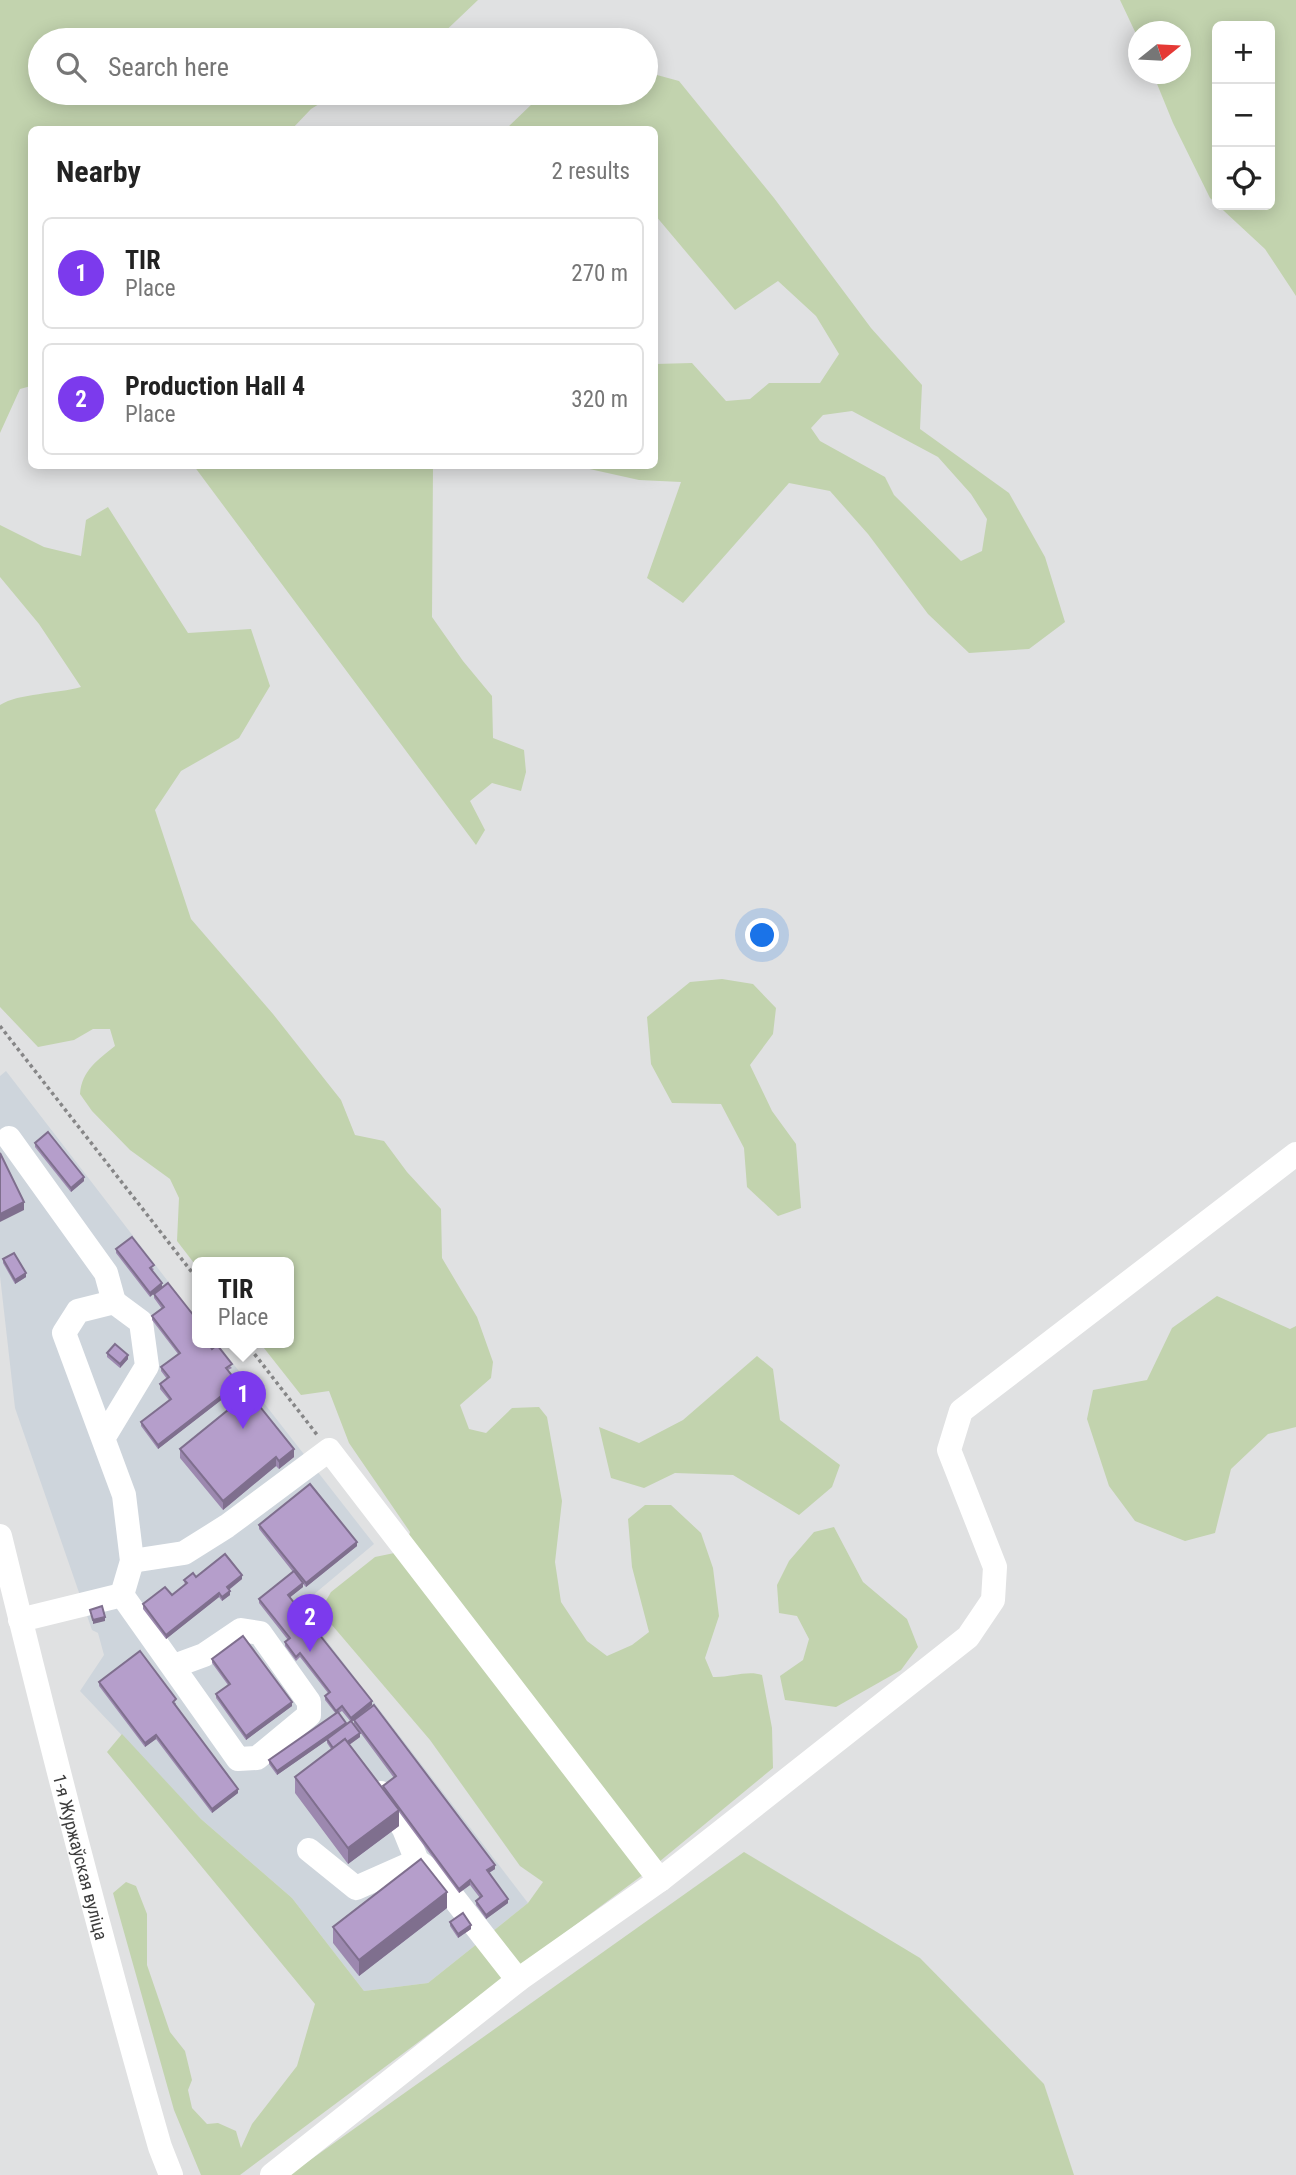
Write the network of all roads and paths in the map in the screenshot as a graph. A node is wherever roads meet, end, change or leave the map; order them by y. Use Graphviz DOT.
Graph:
graph roads {
  1 [pos="0,1026"];
  2 [pos="9,1138"];
  3 [pos="1296,1154"];
  4 [pos="192,1272"];
  5 [pos="114,1302"];
  6 [pos="250,1348"];
  7 [pos="104,1437"];
  8 [pos="329,1450"];
  9 [pos="0,1536"];
  10 [pos="132,1561"];
  11 [pos="122,1595"];
  12 [pos="20,1620"];
  13 [pos="174,1666"];
  14 [pos="371,1778"];
  15 [pos="309,1850"];
  16 [pos="417,1861"];
  17 [pos="660,1880"];
  18 [pos="518,1980"];
  19 [pos="172,2175"];
  20 [pos="272,2175"];
  1 -- 4 [label="path"];
  2 -- 5 [label="street"];
  3 -- 17 [label="street"];
  5 -- 7 [label="street"];
  5 -- 7 [label="street"];
  6 -- 8 [label="path"];
  7 -- 10 [label="street"];
  8 -- 10 [label="street"];
  8 -- 17 [label="street"];
  9 -- 12 [label="street, 1-я Журжаўская вуліца"];
  10 -- 11 [label="street"];
  11 -- 12 [label="street"];
  11 -- 13 [label="street"];
  12 -- 19 [label="street, 1-я Журжаўская вуліца"];
  13 -- 13 [label="street"];
  14 -- 16 [label="street"];
  15 -- 16 [label="street"];
  16 -- 18 [label="street"];
  17 -- 18 [label="street"];
  18 -- 20 [label="street"];
}
